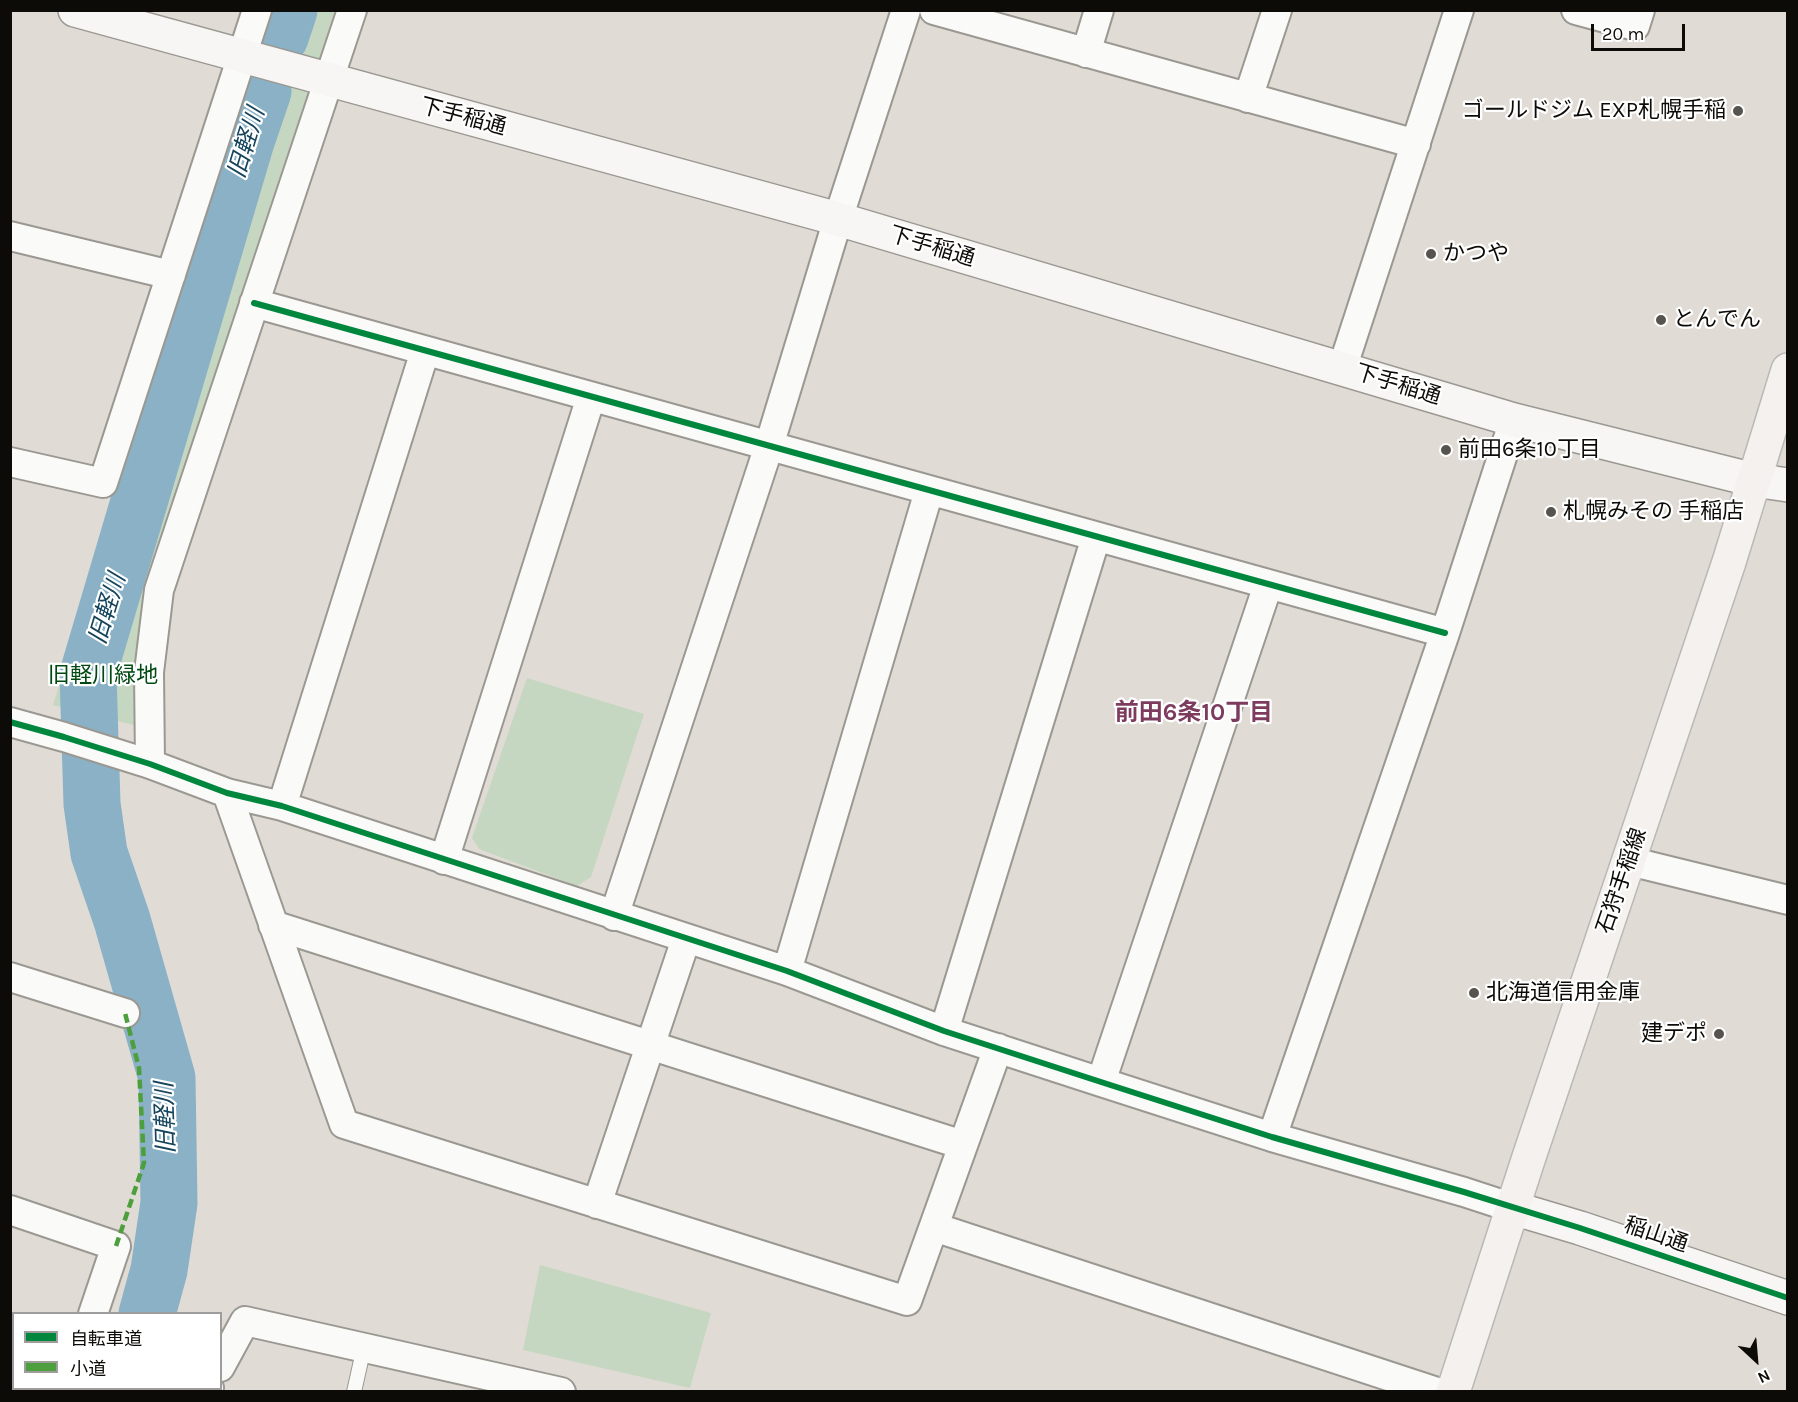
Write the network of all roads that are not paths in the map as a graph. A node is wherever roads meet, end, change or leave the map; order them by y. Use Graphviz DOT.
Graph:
graph roads {
  1 [pos="75,10"];
  2 [pos="258,10"];
  3 [pos="352,10"];
  4 [pos="906,10"];
  5 [pos="934,10"];
  6 [pos="1099,10"];
  7 [pos="1276,10"];
  8 [pos="1459,10"];
  9 [pos="1576,10"];
  10 [pos="1640,10"];
  11 [pos="1086,53"];
  12 [pos="243,56"];
  13 [pos="329,80"];
  14 [pos="1248,98"];
  15 [pos="1416,144"];
  16 [pos="838,219"];
  17 [pos="10,236"];
  18 [pos="171,275"];
  19 [pos="254,303"];
  20 [pos="425,351"];
  21 [pos="1342,369"];
  22 [pos="1788,369"];
  23 [pos="591,397"];
  24 [pos="1514,420"];
  25 [pos="769,446"];
  26 [pos="10,462"];
  27 [pos="1754,480"];
  28 [pos="1788,485"];
  29 [pos="929,491"];
  30 [pos="1096,537"];
  31 [pos="1268,585"];
  32 [pos="1445,633"];
  33 [pos="10,723"];
  34 [pos="140,761"];
  35 [pos="227,792"];
  36 [pos="282,806"];
  37 [pos="444,860"];
  38 [pos="1629,861"];
  39 [pos="1788,900"];
  40 [pos="614,916"];
  41 [pos="273,925"];
  42 [pos="686,939"];
  43 [pos="788,971"];
  44 [pos="10,977"];
  45 [pos="125,1013"];
  46 [pos="944,1031"];
  47 [pos="651,1045"];
  48 [pos="998,1048"];
  49 [pos="1101,1082"];
  50 [pos="1272,1137"];
  51 [pos="963,1145"];
  52 [pos="597,1204"];
  53 [pos="1513,1208"];
  54 [pos="10,1210"];
  55 [pos="934,1227"];
  56 [pos="1788,1298"];
  57 [pos="94,1312"];
  58 [pos="364,1347"];
  59 [pos="222,1363"];
  60 [pos="354,1392"];
  61 [pos="561,1392"];
  62 [pos="1437,1392"];
  63 [pos="1453,1392"];
  1 -- 12 [label="main road, 下手稲通"];
  2 -- 12 [label="street"];
  3 -- 13 [label="street"];
  4 -- 16 [label="street"];
  5 -- 11 [label="street"];
  6 -- 11 [label="street"];
  7 -- 14 [label="street"];
  8 -- 15 [label="street"];
  9 -- 10 [label="street"];
  11 -- 14 [label="street"];
  12 -- 13 [label="main road, 下手稲通"];
  12 -- 18 [label="street"];
  13 -- 16 [label="main road, 下手稲通"];
  13 -- 19 [label="street"];
  14 -- 15 [label="street"];
  15 -- 21 [label="street"];
  16 -- 21 [label="main road, 下手稲通"];
  16 -- 25 [label="street"];
  17 -- 18 [label="street"];
  18 -- 26 [label="street"];
  19 -- 20 [label="street"];
  19 -- 34 [label="street"];
  20 -- 23 [label="street"];
  20 -- 36 [label="street"];
  21 -- 24 [label="main road, 下手稲通"];
  22 -- 27 [label="main road, 石狩手稲線"];
  23 -- 25 [label="street"];
  23 -- 37 [label="street"];
  24 -- 27 [label="main road, 下手稲通"];
  24 -- 32 [label="street"];
  25 -- 29 [label="street"];
  25 -- 40 [label="street"];
  27 -- 28 [label="main road, 下手稲通"];
  27 -- 38 [label="main road, 石狩手稲線"];
  29 -- 30 [label="street"];
  29 -- 43 [label="street"];
  30 -- 31 [label="street"];
  30 -- 46 [label="street"];
  31 -- 32 [label="street"];
  31 -- 49 [label="street"];
  32 -- 50 [label="street"];
  33 -- 34 [label="street"];
  34 -- 35 [label="street"];
  35 -- 36 [label="street"];
  35 -- 41 [label="street"];
  36 -- 37 [label="street"];
  37 -- 40 [label="street"];
  38 -- 39 [label="street"];
  38 -- 53 [label="main road, 石狩手稲線"];
  40 -- 42 [label="street"];
  41 -- 47 [label="street"];
  41 -- 52 [label="street"];
  42 -- 43 [label="street"];
  42 -- 47 [label="street"];
  43 -- 46 [label="street"];
  44 -- 45 [label="street"];
  46 -- 48 [label="street"];
  47 -- 51 [label="street"];
  47 -- 52 [label="street"];
  48 -- 49 [label="street"];
  48 -- 51 [label="street"];
  49 -- 50 [label="street"];
  50 -- 53 [label="street"];
  51 -- 55 [label="street"];
  52 -- 55 [label="street"];
  53 -- 56 [label="main road, 稲山通"];
  53 -- 63 [label="main road, 石狩手稲線"];
  54 -- 57 [label="street"];
  55 -- 62 [label="street"];
  58 -- 59 [label="street"];
  58 -- 60 [label="lane"];
  58 -- 61 [label="street"];
}
